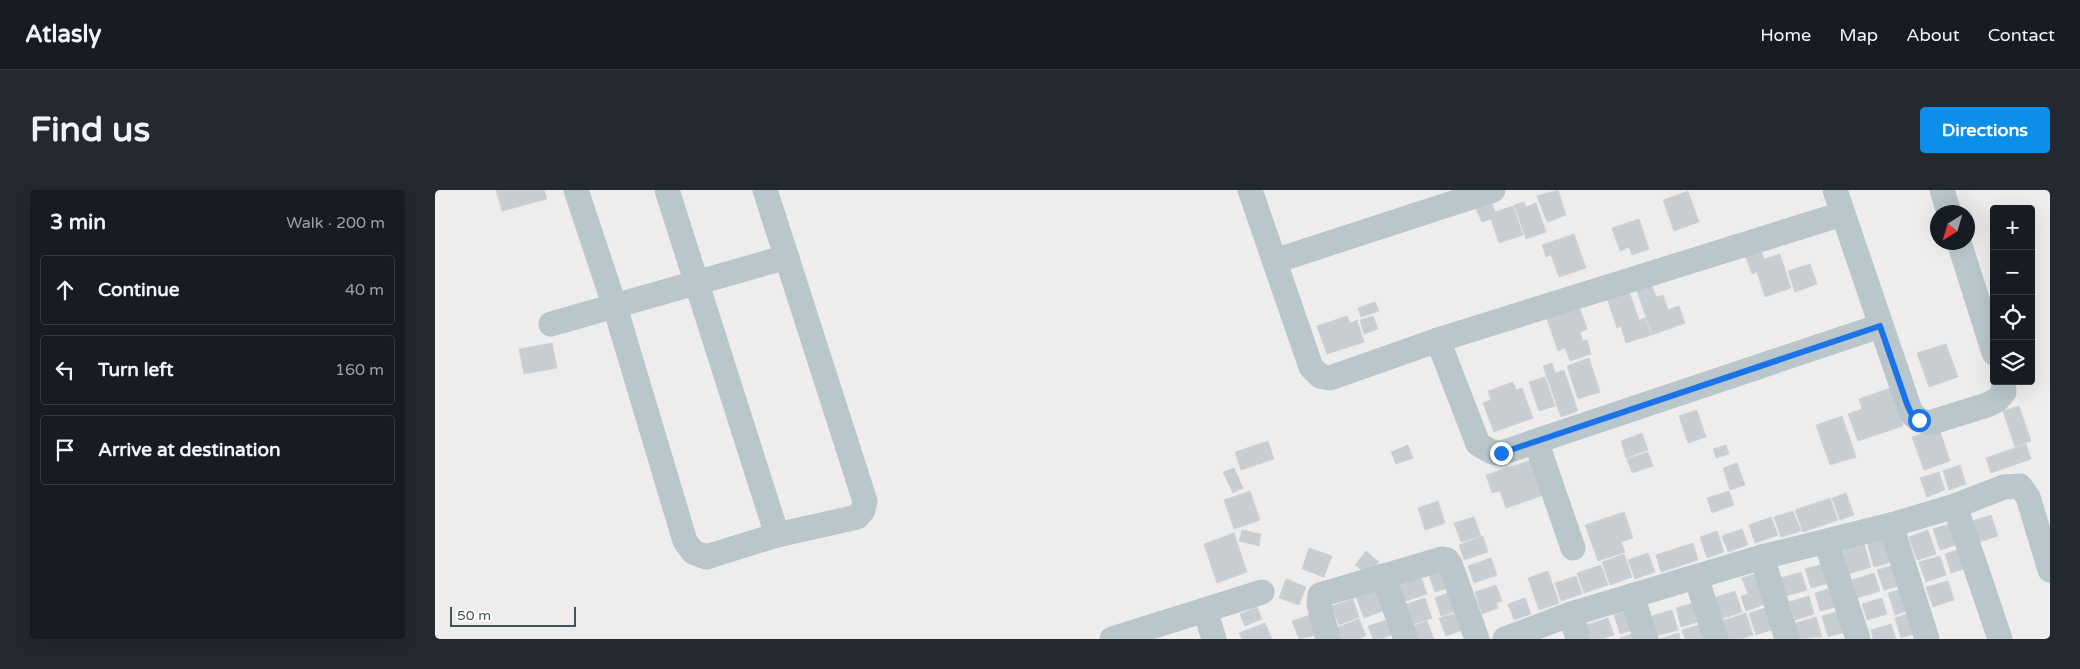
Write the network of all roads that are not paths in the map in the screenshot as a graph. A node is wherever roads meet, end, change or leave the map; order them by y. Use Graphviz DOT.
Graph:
graph roads {
  1 [pos="576,190"];
  2 [pos="667,190"];
  3 [pos="765,190"];
  4 [pos="1250,190"];
  5 [pos="1493,190"];
  6 [pos="1835,190"];
  7 [pos="1942,190"];
  8 [pos="1947,205"];
  9 [pos="1842,214"];
  10 [pos="1962,250"];
  11 [pos="787,257"];
  12 [pos="1275,262"];
  13 [pos="697,282"];
  14 [pos="615,307"];
  15 [pos="551,324"];
  16 [pos="1880,326"];
  17 [pos="1438,340"];
  18 [pos="1990,340"];
  19 [pos="2003,385"];
  20 [pos="1536,441"];
  21 [pos="1955,506"];
  22 [pos="1891,525"];
  23 [pos="777,535"];
  24 [pos="1826,542"];
  25 [pos="1573,548"];
  26 [pos="1762,557"];
  27 [pos="2050,570"];
  28 [pos="1383,576"];
  29 [pos="1696,577"];
  30 [pos="1262,592"];
  31 [pos="1632,596"];
  32 [pos="1205,610"];
  33 [pos="1571,614"];
  34 [pos="1112,639"];
  35 [pos="1214,639"];
  36 [pos="1328,639"];
  37 [pos="1406,639"];
  38 [pos="1477,639"];
  39 [pos="1505,639"];
  40 [pos="1578,639"];
  41 [pos="1645,639"];
  42 [pos="1716,639"];
  43 [pos="1787,639"];
  44 [pos="1858,639"];
  45 [pos="1927,639"];
  46 [pos="2000,639"];
  1 -- 14 [label="street"];
  2 -- 13 [label="street"];
  3 -- 11 [label="street"];
  4 -- 12 [label="street"];
  5 -- 12 [label="street"];
  6 -- 9 [label="street"];
  7 -- 8 [label="street"];
  9 -- 16 [label="street"];
  9 -- 17 [label="street"];
  10 -- 18 [label="street"];
  11 -- 13 [label="street"];
  11 -- 23 [label="street"];
  12 -- 17 [label="street"];
  13 -- 14 [label="street"];
  13 -- 23 [label="street"];
  14 -- 15 [label="street"];
  14 -- 23 [label="street"];
  16 -- 19 [label="street"];
  16 -- 20 [label="street"];
  17 -- 20 [label="street"];
  20 -- 25 [label="street"];
  21 -- 22 [label="street"];
  21 -- 27 [label="street"];
  21 -- 46 [label="street"];
  22 -- 24 [label="street"];
  22 -- 45 [label="street"];
  24 -- 26 [label="street"];
  24 -- 44 [label="street"];
  26 -- 29 [label="street"];
  26 -- 43 [label="street"];
  28 -- 36 [label="street"];
  28 -- 37 [label="street"];
  28 -- 38 [label="street"];
  29 -- 31 [label="street"];
  29 -- 42 [label="street"];
  30 -- 32 [label="street"];
  31 -- 33 [label="street"];
  31 -- 41 [label="street"];
  32 -- 34 [label="street"];
  32 -- 35 [label="street"];
  33 -- 39 [label="street"];
  33 -- 40 [label="street"];
}
